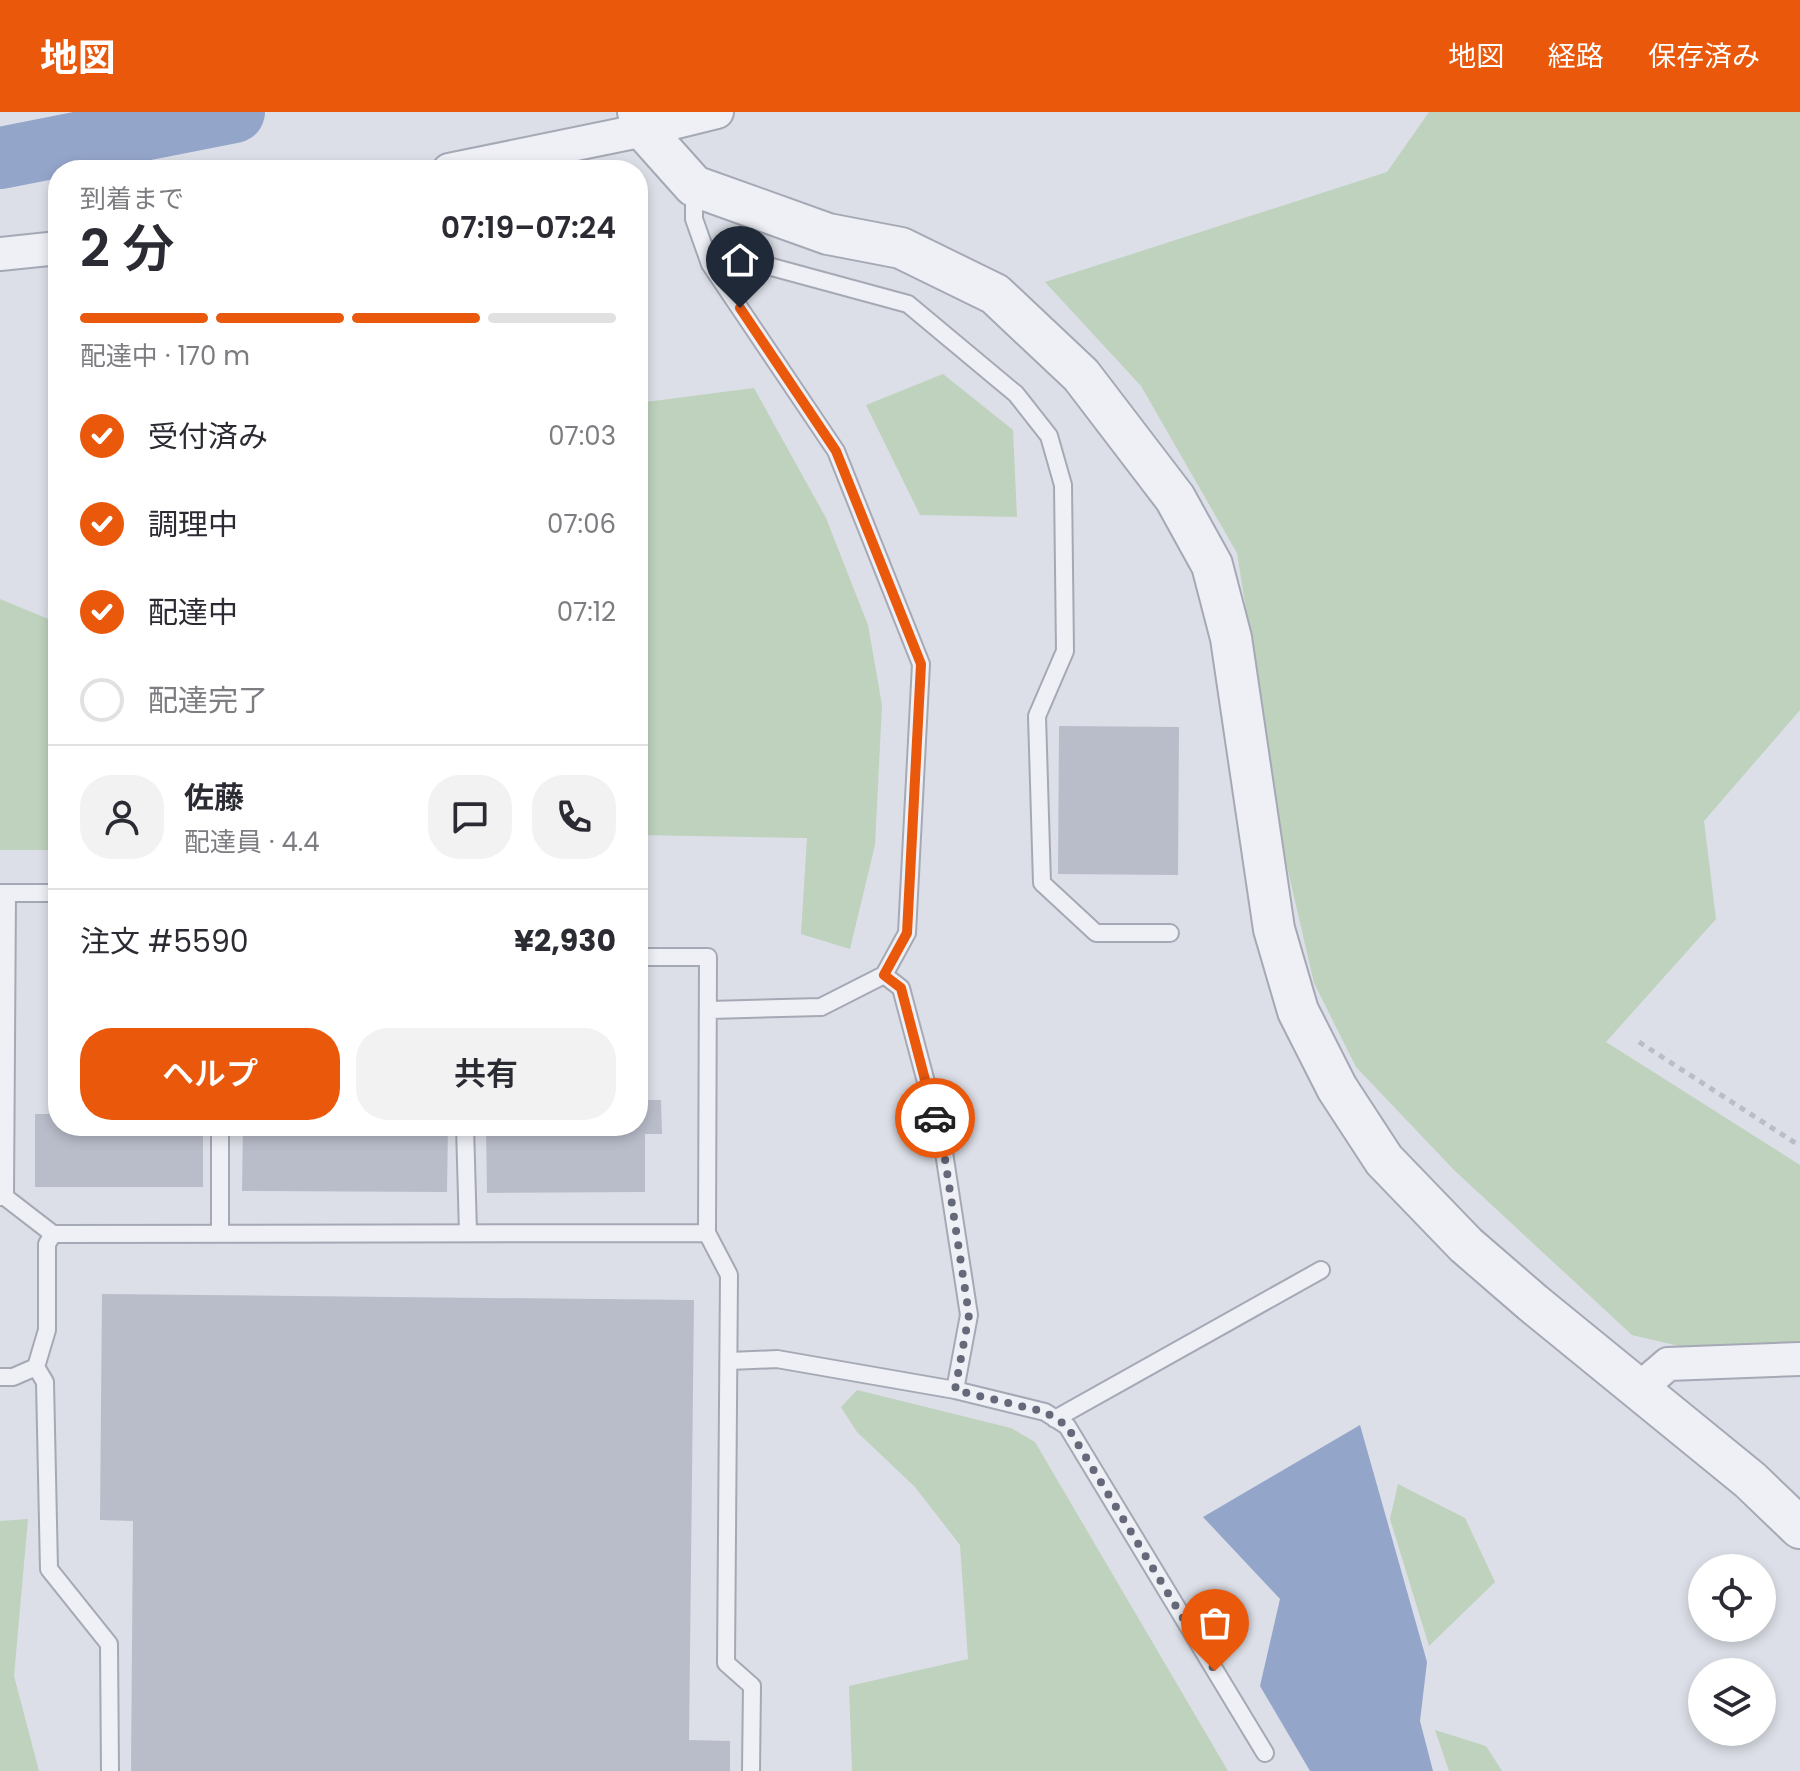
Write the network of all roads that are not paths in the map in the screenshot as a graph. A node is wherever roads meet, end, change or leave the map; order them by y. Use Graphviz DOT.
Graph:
graph roads {
  1 [pos="717,112"];
  2 [pos="641,121"];
  3 [pos="488,160"];
  4 [pos="694,186"];
  5 [pos="48,249"];
  6 [pos="0,254"];
  7 [pos="724,284"];
  8 [pos="3,893"];
  9 [pos="48,893"];
  10 [pos="1170,933"];
  11 [pos="648,957"];
  12 [pos="884,975"];
  13 [pos="710,1010"];
  14 [pos="220,1136"];
  15 [pos="465,1136"];
  16 [pos="2,1197"];
  17 [pos="220,1233"];
  18 [pos="468,1233"];
  19 [pos="707,1233"];
  20 [pos="53,1234"];
  21 [pos="1321,1270"];
  22 [pos="1800,1359"];
  23 [pos="730,1361"];
  24 [pos="36,1367"];
  25 [pos="0,1377"];
  26 [pos="1639,1389"];
  27 [pos="955,1390"];
  28 [pos="1055,1419"];
  29 [pos="1800,1528"];
  30 [pos="1265,1753"];
  31 [pos="110,1771"];
  32 [pos="751,1771"];
  1 -- 2 [label="street"];
  2 -- 3 [label="street"];
  2 -- 4 [label="street"];
  4 -- 7 [label="lane"];
  4 -- 26 [label="street"];
  5 -- 6 [label="street"];
  7 -- 10 [label="lane"];
  7 -- 12 [label="lane"];
  8 -- 9 [label="lane"];
  8 -- 16 [label="lane"];
  11 -- 13 [label="lane"];
  12 -- 13 [label="lane"];
  12 -- 27 [label="lane"];
  13 -- 19 [label="lane"];
  14 -- 17 [label="lane"];
  15 -- 18 [label="lane"];
  16 -- 20 [label="lane"];
  17 -- 18 [label="lane"];
  17 -- 20 [label="lane"];
  18 -- 19 [label="lane"];
  19 -- 23 [label="lane"];
  20 -- 24 [label="lane"];
  21 -- 28 [label="lane"];
  22 -- 26 [label="street"];
  23 -- 27 [label="lane"];
  23 -- 32 [label="lane"];
  24 -- 25 [label="lane"];
  24 -- 31 [label="lane"];
  26 -- 29 [label="street"];
  27 -- 28 [label="lane"];
  28 -- 30 [label="lane"];
}
